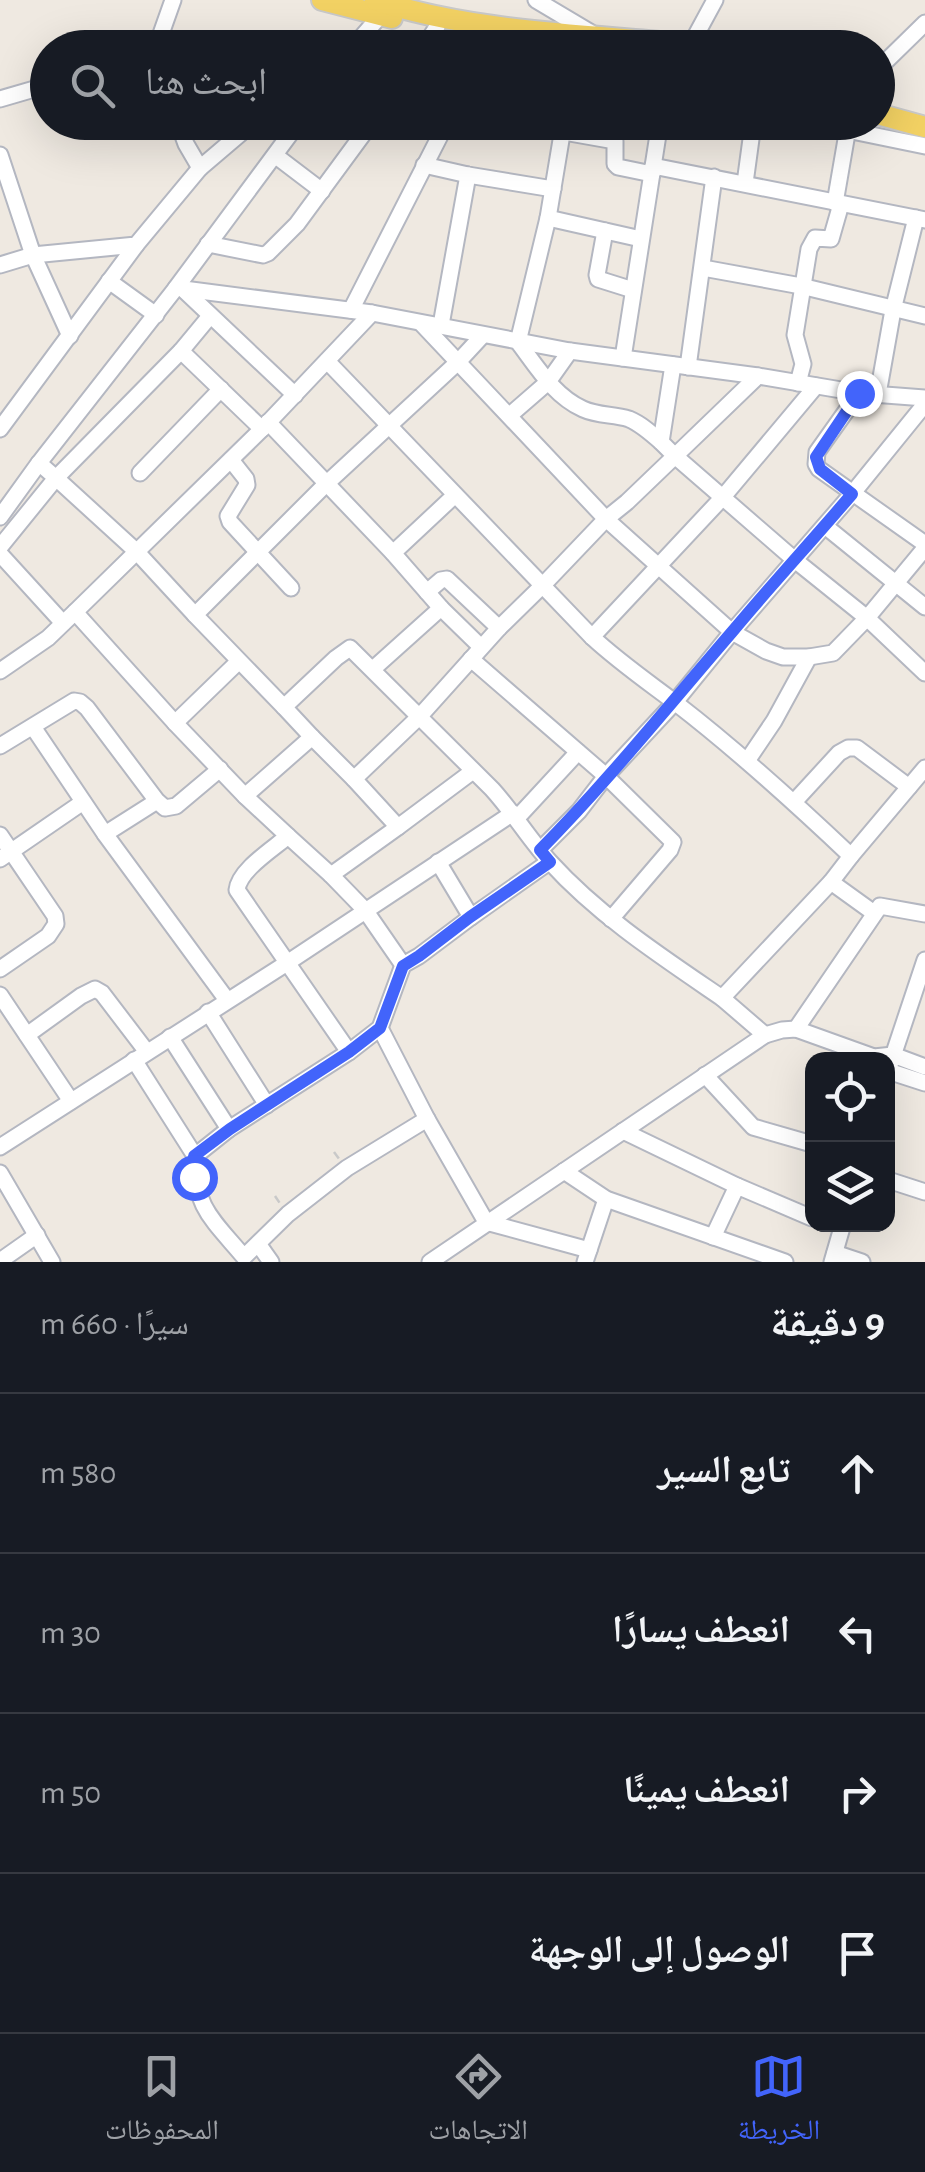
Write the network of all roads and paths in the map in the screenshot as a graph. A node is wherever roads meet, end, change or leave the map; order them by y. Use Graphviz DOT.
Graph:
graph roads {
  1 [pos="173,0"];
  2 [pos="322,0"];
  3 [pos="536,0"];
  4 [pos="715,0"];
  5 [pos="410,4"];
  6 [pos="380,6"];
  7 [pos="437,27"];
  8 [pos="162,30"];
  9 [pos="364,30"];
  10 [pos="435,30"];
  11 [pos="445,30"];
  12 [pos="511,30"];
  13 [pos="569,30"];
  14 [pos="699,30"];
  15 [pos="922,30"];
  16 [pos="895,54"];
  17 [pos="30,91"];
  18 [pos="0,100"];
  19 [pos="895,105"];
  20 [pos="925,113"];
  21 [pos="895,119"];
  22 [pos="925,127"];
  23 [pos="895,138"];
  24 [pos="185,140"];
  25 [pos="233,140"];
  26 [pos="287,140"];
  27 [pos="359,140"];
  28 [pos="437,140"];
  29 [pos="561,140"];
  30 [pos="615,140"];
  31 [pos="657,140"];
  32 [pos="751,140"];
  33 [pos="846,140"];
  34 [pos="925,146"];
  35 [pos="0,156"];
  36 [pos="276,156"];
  37 [pos="424,165"];
  38 [pos="200,168"];
  39 [pos="653,170"];
  40 [pos="468,175"];
  41 [pos="714,178"];
  42 [pos="744,183"];
  43 [pos="553,189"];
  44 [pos="322,191"];
  45 [pos="838,203"];
  46 [pos="548,218"];
  47 [pos="920,219"];
  48 [pos="605,230"];
  49 [pos="641,239"];
  50 [pos="208,244"];
  51 [pos="136,246"];
  52 [pos="32,255"];
  53 [pos="0,265"];
  54 [pos="704,268"];
  55 [pos="109,281"];
  56 [pos="801,286"];
  57 [pos="180,289"];
  58 [pos="633,290"];
  59 [pos="351,310"];
  60 [pos="893,310"];
  61 [pos="372,314"];
  62 [pos="156,315"];
  63 [pos="210,316"];
  64 [pos="925,316"];
  65 [pos="420,323"];
  66 [pos="441,325"];
  67 [pos="483,335"];
  68 [pos="70,336"];
  69 [pos="518,342"];
  70 [pos="181,351"];
  71 [pos="570,351"];
  72 [pos="623,358"];
  73 [pos="327,361"];
  74 [pos="458,362"];
  75 [pos="681,366"];
  76 [pos="758,376"];
  77 [pos="548,382"];
  78 [pos="798,383"];
  79 [pos="816,386"];
  80 [pos="222,389"];
  81 [pos="859,393"];
  82 [pos="878,394"];
  83 [pos="295,395"];
  84 [pos="925,401"];
  85 [pos="510,415"];
  86 [pos="265,426"];
  87 [pos="390,426"];
  88 [pos="0,429"];
  89 [pos="661,442"];
  90 [pos="675,456"];
  91 [pos="231,460"];
  92 [pos="39,462"];
  93 [pos="140,472"];
  94 [pos="56,478"];
  95 [pos="326,484"];
  96 [pos="852,494"];
  97 [pos="455,495"];
  98 [pos="724,498"];
  99 [pos="0,517"];
  100 [pos="606,519"];
  101 [pos="825,526"];
  102 [pos="925,546"];
  103 [pos="0,551"];
  104 [pos="136,552"];
  105 [pos="260,553"];
  106 [pos="394,554"];
  107 [pos="796,561"];
  108 [pos="658,566"];
  109 [pos="896,584"];
  110 [pos="543,586"];
  111 [pos="291,588"];
  112 [pos="427,592"];
  113 [pos="925,607"];
  114 [pos="442,608"];
  115 [pos="195,616"];
  116 [pos="69,617"];
  117 [pos="867,618"];
  118 [pos="498,628"];
  119 [pos="732,632"];
  120 [pos="592,638"];
  121 [pos="476,653"];
  122 [pos="809,657"];
  123 [pos="238,662"];
  124 [pos="373,669"];
  125 [pos="0,671"];
  126 [pos="925,673"];
  127 [pos="674,702"];
  128 [pos="284,707"];
  129 [pos="420,716"];
  130 [pos="175,723"];
  131 [pos="32,726"];
  132 [pos="312,737"];
  133 [pos="2,740"];
  134 [pos="578,752"];
  135 [pos="747,762"];
  136 [pos="925,768"];
  137 [pos="220,769"];
  138 [pos="472,770"];
  139 [pos="606,776"];
  140 [pos="354,779"];
  141 [pos="909,786"];
  142 [pos="245,796"];
  143 [pos="157,801"];
  144 [pos="83,802"];
  145 [pos="794,802"];
  146 [pos="515,816"];
  147 [pos="398,827"];
  148 [pos="104,834"];
  149 [pos="0,835"];
  150 [pos="288,836"];
  151 [pos="6,855"];
  152 [pos="545,856"];
  153 [pos="850,856"];
  154 [pos="438,862"];
  155 [pos="332,875"];
  156 [pos="831,882"];
  157 [pos="366,910"];
  158 [pos="874,912"];
  159 [pos="925,914"];
  160 [pos="470,917"];
  161 [pos="611,919"];
  162 [pos="925,960"];
  163 [pos="287,963"];
  164 [pos="403,966"];
  165 [pos="0,969"];
  166 [pos="920,992"];
  167 [pos="0,995"];
  168 [pos="722,998"];
  169 [pos="226,1000"];
  170 [pos="208,1012"];
  171 [pos="380,1028"];
  172 [pos="789,1030"];
  173 [pos="27,1035"];
  174 [pos="766,1035"];
  175 [pos="170,1037"];
  176 [pos="349,1052"];
  177 [pos="852,1052"];
  178 [pos="890,1052"];
  179 [pos="140,1056"];
  180 [pos="895,1064"];
  181 [pos="925,1067"];
  182 [pos="895,1069"];
  183 [pos="704,1075"];
  184 [pos="925,1084"];
  185 [pos="71,1100"];
  186 [pos="267,1105"];
  187 [pos="427,1119"];
  188 [pos="230,1129"];
  189 [pos="623,1131"];
  190 [pos="805,1142"];
  191 [pos="0,1147"];
  192 [pos="194,1156"];
  193 [pos="564,1171"];
  194 [pos="0,1173"];
  195 [pos="895,1182"];
  196 [pos="737,1186"];
  197 [pos="925,1192"];
  198 [pos="606,1200"];
  199 [pos="805,1215"];
  200 [pos="486,1222"];
  201 [pos="836,1232"];
  202 [pos="36,1235"];
  203 [pos="713,1237"];
  204 [pos="259,1245"];
  205 [pos="587,1256"];
  206 [pos="833,1258"];
  207 [pos="241,1259"];
  208 [pos="0,1261"];
  209 [pos="52,1262"];
  210 [pos="271,1262"];
  211 [pos="430,1262"];
  212 [pos="785,1262"];
  213 [pos="862,1262"];
  1 -- 8 [label="street"];
  2 -- 6 [label="main road"];
  3 -- 13 [label="street"];
  4 -- 14 [label="street"];
  5 -- 6 [label="main road"];
  5 -- 12 [label="main road"];
  6 -- 7 [label="main road"];
  6 -- 9 [label="street"];
  7 -- 10 [label="street"];
  7 -- 11 [label="main road"];
  15 -- 16 [label="street"];
  17 -- 18 [label="street"];
  19 -- 20 [label="main road"];
  21 -- 22 [label="main road"];
  23 -- 34 [label="street"];
  24 -- 38 [label="street"];
  25 -- 38 [label="street"];
  26 -- 36 [label="street"];
  27 -- 44 [label="street"];
  28 -- 37 [label="street"];
  29 -- 43 [label="street"];
  30 -- 39 [label="street"];
  31 -- 39 [label="street"];
  32 -- 42 [label="street"];
  33 -- 45 [label="street"];
  35 -- 52 [label="street"];
  36 -- 44 [label="street"];
  36 -- 50 [label="street"];
  37 -- 40 [label="street"];
  37 -- 59 [label="street"];
  38 -- 51 [label="street"];
  39 -- 41 [label="street"];
  39 -- 49 [label="street"];
  40 -- 43 [label="street"];
  40 -- 66 [label="street"];
  41 -- 42 [label="street"];
  41 -- 54 [label="street"];
  42 -- 45 [label="street"];
  43 -- 46 [label="street"];
  44 -- 50 [label="street"];
  45 -- 47 [label="street"];
  45 -- 56 [label="street"];
  46 -- 48 [label="street"];
  46 -- 69 [label="street"];
  47 -- 60 [label="street"];
  48 -- 49 [label="street"];
  48 -- 58 [label="street"];
  49 -- 58 [label="street"];
  50 -- 57 [label="street"];
  51 -- 52 [label="street"];
  51 -- 55 [label="street"];
  52 -- 53 [label="street"];
  52 -- 68 [label="street"];
  54 -- 56 [label="street"];
  54 -- 75 [label="street"];
  55 -- 62 [label="street"];
  55 -- 68 [label="street"];
  56 -- 60 [label="street"];
  56 -- 78 [label="street"];
  57 -- 59 [label="street"];
  57 -- 62 [label="street"];
  57 -- 63 [label="street"];
  58 -- 72 [label="street"];
  59 -- 61 [label="street"];
  60 -- 64 [label="street"];
  60 -- 82 [label="street"];
  61 -- 65 [label="street"];
  61 -- 73 [label="street"];
  62 -- 92 [label="street"];
  63 -- 70 [label="street"];
  63 -- 83 [label="street"];
  65 -- 66 [label="street"];
  65 -- 74 [label="street"];
  66 -- 67 [label="street"];
  67 -- 69 [label="street"];
  67 -- 74 [label="street"];
  68 -- 88 [label="street"];
  69 -- 71 [label="street"];
  69 -- 77 [label="street"];
  70 -- 80 [label="street"];
  70 -- 94 [label="street"];
  71 -- 72 [label="street"];
  71 -- 77 [label="street"];
  72 -- 75 [label="street"];
  73 -- 83 [label="street"];
  73 -- 87 [label="street"];
  74 -- 85 [label="street"];
  74 -- 87 [label="street"];
  75 -- 76 [label="street"];
  75 -- 89 [label="street"];
  76 -- 78 [label="street"];
  76 -- 90 [label="street"];
  77 -- 85 [label="street"];
  77 -- 89 [label="street"];
  78 -- 79 [label="street"];
  79 -- 81 [label="street"];
  79 -- 98 [label="street"];
  80 -- 86 [label="street"];
  80 -- 93 [label="street"];
  81 -- 82 [label="street"];
  81 -- 96 [label="street"];
  82 -- 84 [label="street"];
  83 -- 86 [label="street"];
  84 -- 96 [label="street"];
  85 -- 100 [label="street"];
  86 -- 91 [label="street"];
  86 -- 95 [label="street"];
  87 -- 95 [label="street"];
  87 -- 97 [label="street"];
  89 -- 90 [label="street"];
  90 -- 98 [label="street"];
  90 -- 100 [label="street"];
  91 -- 104 [label="street"];
  91 -- 105 [label="street"];
  92 -- 94 [label="street"];
  92 -- 99 [label="street"];
  94 -- 103 [label="street"];
  94 -- 104 [label="street"];
  95 -- 105 [label="street"];
  95 -- 106 [label="street"];
  96 -- 101 [label="street"];
  96 -- 102 [label="street"];
  97 -- 106 [label="street"];
  97 -- 110 [label="street"];
  98 -- 107 [label="street"];
  98 -- 108 [label="street"];
  100 -- 108 [label="street"];
  100 -- 110 [label="street"];
  101 -- 107 [label="street"];
  101 -- 109 [label="street"];
  102 -- 109 [label="street"];
  103 -- 116 [label="street"];
  104 -- 115 [label="street"];
  104 -- 116 [label="street"];
  105 -- 111 [label="street"];
  105 -- 115 [label="street"];
  106 -- 112 [label="street"];
  107 -- 117 [label="street"];
  107 -- 119 [label="street"];
  108 -- 119 [label="street"];
  108 -- 120 [label="street"];
  109 -- 113 [label="street"];
  109 -- 117 [label="street"];
  110 -- 118 [label="street"];
  110 -- 120 [label="street"];
  112 -- 114 [label="street"];
  112 -- 118 [label="street"];
  114 -- 121 [label="street"];
  114 -- 124 [label="street"];
  115 -- 123 [label="street"];
  116 -- 125 [label="street"];
  116 -- 130 [label="street"];
  117 -- 122 [label="street"];
  117 -- 126 [label="street"];
  118 -- 121 [label="street"];
  119 -- 122 [label="street"];
  119 -- 127 [label="street"];
  120 -- 127 [label="street"];
  121 -- 129 [label="street"];
  121 -- 134 [label="street"];
  122 -- 135 [label="street"];
  123 -- 128 [label="street"];
  123 -- 130 [label="street"];
  124 -- 128 [label="street"];
  124 -- 129 [label="street"];
  127 -- 135 [label="street"];
  127 -- 139 [label="street"];
  128 -- 132 [label="street"];
  129 -- 138 [label="street"];
  129 -- 140 [label="street"];
  130 -- 137 [label="street"];
  131 -- 133 [label="street"];
  131 -- 143 [label="street"];
  131 -- 144 [label="street"];
  132 -- 140 [label="street"];
  132 -- 142 [label="street"];
  134 -- 139 [label="street"];
  134 -- 146 [label="street"];
  135 -- 145 [label="street"];
  136 -- 141 [label="street"];
  137 -- 142 [label="street"];
  137 -- 143 [label="street"];
  138 -- 146 [label="street"];
  138 -- 147 [label="street"];
  139 -- 152 [label="street"];
  139 -- 161 [label="street"];
  140 -- 147 [label="street"];
  141 -- 145 [label="street"];
  141 -- 153 [label="street"];
  142 -- 150 [label="street"];
  143 -- 148 [label="street"];
  144 -- 148 [label="street"];
  144 -- 151 [label="street"];
  145 -- 153 [label="street"];
  146 -- 152 [label="street"];
  146 -- 154 [label="street"];
  147 -- 155 [label="street"];
  148 -- 169 [label="street"];
  149 -- 151 [label="street"];
  150 -- 155 [label="street"];
  150 -- 163 [label="street"];
  151 -- 165 [label="street"];
  152 -- 160 [label="street"];
  152 -- 161 [label="street"];
  153 -- 156 [label="street"];
  154 -- 157 [label="street"];
  154 -- 160 [label="street"];
  155 -- 157 [label="street"];
  156 -- 158 [label="street"];
  156 -- 168 [label="street"];
  157 -- 163 [label="street"];
  157 -- 164 [label="street"];
  158 -- 159 [label="street"];
  158 -- 172 [label="street"];
  160 -- 164 [label="street"];
  161 -- 168 [label="street"];
  162 -- 166 [label="street"];
  163 -- 169 [label="street"];
  163 -- 176 [label="street"];
  164 -- 171 [label="street"];
  166 -- 178 [label="street"];
  167 -- 173 [label="street"];
  168 -- 174 [label="street"];
  169 -- 170 [label="street"];
  170 -- 175 [label="street"];
  170 -- 186 [label="street"];
  171 -- 176 [label="street"];
  171 -- 187 [label="street"];
  172 -- 174 [label="street"];
  172 -- 177 [label="street"];
  173 -- 179 [label="street"];
  173 -- 185 [label="street"];
  174 -- 183 [label="street"];
  175 -- 179 [label="street"];
  175 -- 188 [label="street"];
  176 -- 186 [label="street"];
  179 -- 185 [label="street"];
  179 -- 192 [label="street"];
  180 -- 181 [label="street"];
  182 -- 184 [label="street"];
  183 -- 189 [label="street"];
  183 -- 190 [label="street"];
  185 -- 191 [label="street"];
  186 -- 188 [label="street"];
  187 -- 200 [label="street"];
  187 -- 204 [label="street"];
  188 -- 192 [label="street"];
  189 -- 193 [label="street"];
  189 -- 196 [label="street"];
  192 -- 207 [label="street"];
  193 -- 198 [label="street"];
  193 -- 200 [label="street"];
  194 -- 202 [label="street"];
  195 -- 197 [label="street"];
  196 -- 199 [label="street"];
  196 -- 203 [label="street"];
  198 -- 203 [label="street"];
  198 -- 205 [label="street"];
  200 -- 205 [label="street"];
  200 -- 211 [label="street"];
  201 -- 206 [label="street"];
  202 -- 208 [label="street"];
  202 -- 209 [label="street"];
  203 -- 212 [label="street"];
  204 -- 207 [label="street"];
  204 -- 210 [label="street"];
  206 -- 213 [label="street"];
}
